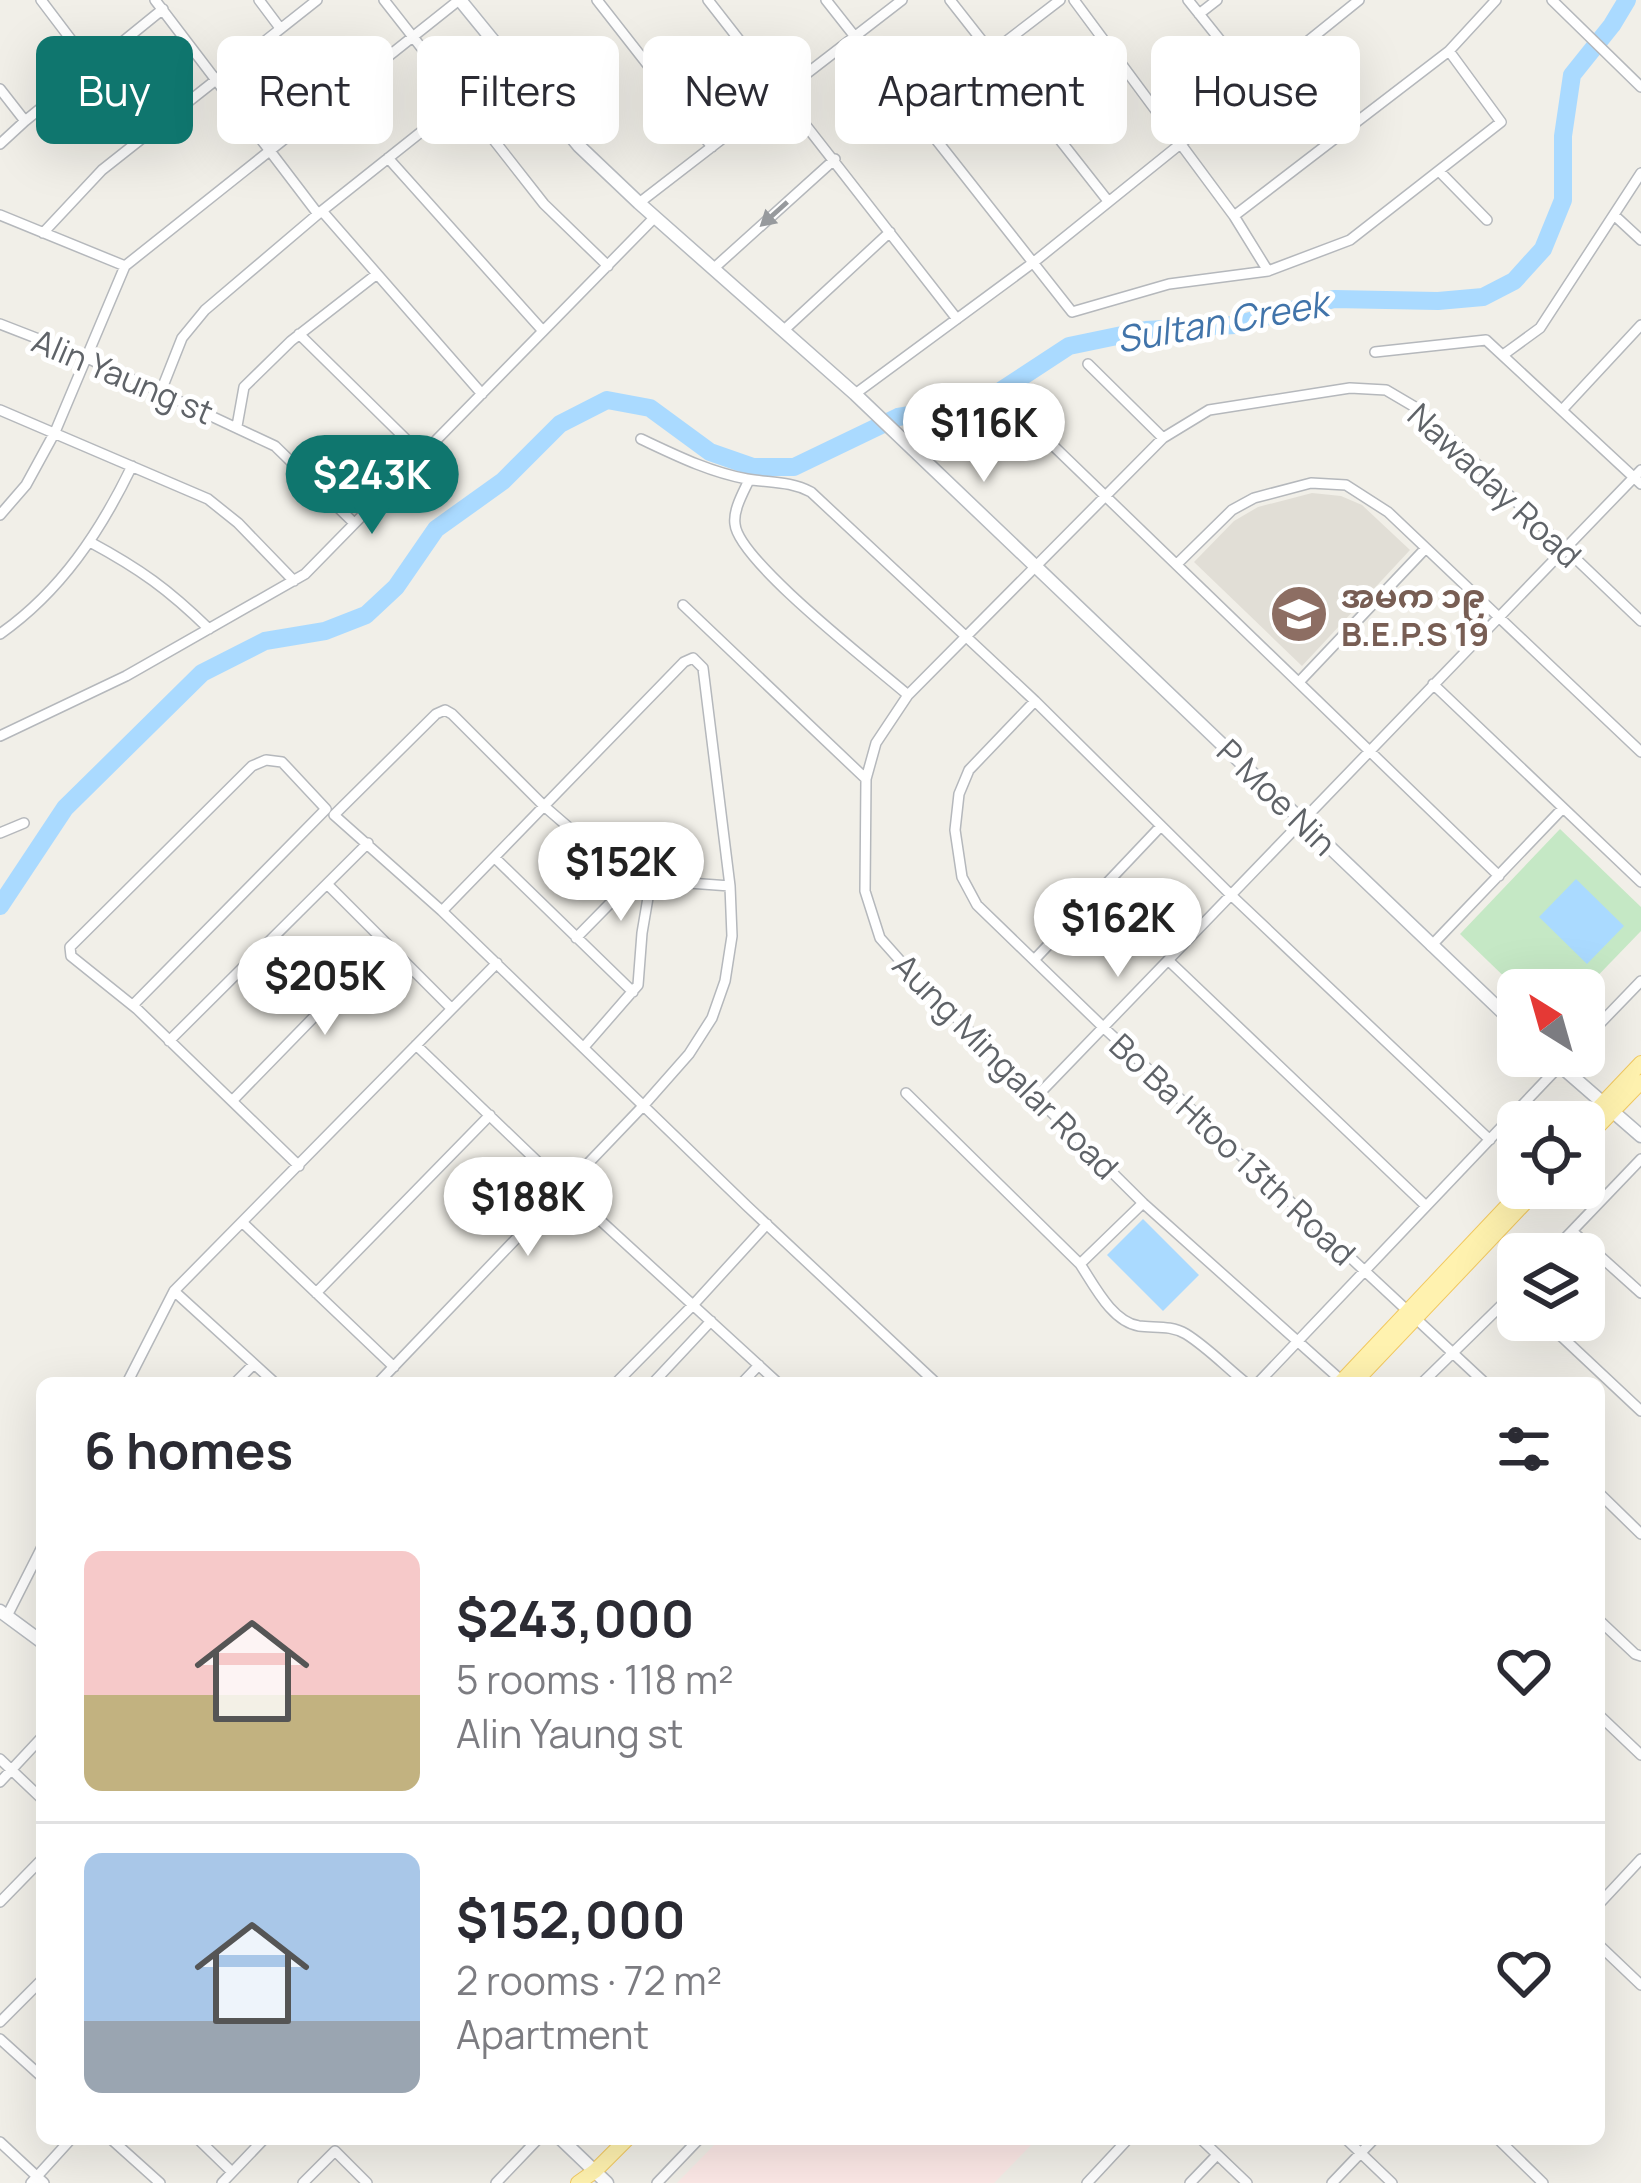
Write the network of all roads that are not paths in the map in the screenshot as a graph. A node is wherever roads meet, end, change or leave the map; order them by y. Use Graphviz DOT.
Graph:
graph roads {
  1 [pos="40,0"];
  2 [pos="259,0"];
  3 [pos="317,0"];
  4 [pos="384,0"];
  5 [pos="459,0"];
  6 [pos="597,0"];
  7 [pos="708,0"];
  8 [pos="826,0"];
  9 [pos="902,0"];
  10 [pos="950,0"];
  11 [pos="1060,0"];
  12 [pos="1074,0"];
  13 [pos="1188,0"];
  14 [pos="1217,0"];
  15 [pos="1358,0"];
  16 [pos="1496,0"];
  17 [pos="1552,0"];
  18 [pos="159,5"];
  19 [pos="1199,14"];
  20 [pos="280,28"];
  21 [pos="68,36"];
  22 [pos="125,36"];
  23 [pos="487,36"];
  24 [pos="736,36"];
  25 [pos="854,36"];
  26 [pos="856,36"];
  27 [pos="978,36"];
  28 [pos="1013,36"];
  29 [pos="1217,36"];
  30 [pos="1315,36"];
  31 [pos="412,37"];
  32 [pos="417,43"];
  33 [pos="1449,51"];
  34 [pos="835,52"];
  35 [pos="811,70"];
  36 [pos="215,78"];
  37 [pos="1641,87"];
  38 [pos="0,89"];
  39 [pos="1151,104"];
  40 [pos="36,112"];
  41 [pos="25,121"];
  42 [pos="811,130"];
  43 [pos="417,135"];
  44 [pos="0,144"];
  45 [pos="497,144"];
  46 [pos="577,144"];
  47 [pos="716,144"];
  48 [pos="940,144"];
  49 [pos="1063,144"];
  50 [pos="1179,144"];
  51 [pos="1181,144"];
  52 [pos="712,147"];
  53 [pos="269,150"];
  54 [pos="388,158"];
  55 [pos="835,159"];
  56 [pos="1440,172"];
  57 [pos="1641,173"];
  58 [pos="1108,201"];
  59 [pos="639,203"];
  60 [pos="320,213"];
  61 [pos="0,215"];
  62 [pos="1614,215"];
  63 [pos="1234,216"];
  64 [pos="655,217"];
  65 [pos="1486,220"];
  66 [pos="890,232"];
  67 [pos="44,233"];
  68 [pos="1641,240"];
  69 [pos="1034,262"];
  70 [pos="125,266"];
  71 [pos="608,266"];
  72 [pos="713,269"];
  73 [pos="1268,271"];
  74 [pos="376,274"];
  75 [pos="957,319"];
  76 [pos="0,323"];
  77 [pos="1641,326"];
  78 [pos="783,331"];
  79 [pos="543,332"];
  80 [pos="299,334"];
  81 [pos="1375,352"];
  82 [pos="1503,355"];
  83 [pos="85,357"];
  84 [pos="1088,364"];
  85 [pos="161,391"];
  86 [pos="482,394"];
  87 [pos="855,394"];
  88 [pos="1010,404"];
  89 [pos="0,410"];
  90 [pos="1562,410"];
  91 [pos="237,425"];
  92 [pos="55,432"];
  93 [pos="1163,438"];
  94 [pos="641,439"];
  95 [pos="422,455"];
  96 [pos="132,466"];
  97 [pos="1639,477"];
  98 [pos="749,480"];
  99 [pos="1106,495"];
  100 [pos="0,515"];
  101 [pos="354,524"];
  102 [pos="90,542"];
  103 [pos="1564,547"];
  104 [pos="1425,549"];
  105 [pos="1177,564"];
  106 [pos="1035,567"];
  107 [pos="294,581"];
  108 [pos="683,605"];
  109 [pos="1498,616"];
  110 [pos="1641,621"];
  111 [pos="209,629"];
  112 [pos="0,634"];
  113 [pos="967,638"];
  114 [pos="1299,682"];
  115 [pos="1433,684"];
  116 [pos="908,695"];
  117 [pos="1035,701"];
  118 [pos="0,736"];
  119 [pos="1370,750"];
  120 [pos="1641,752"];
  121 [pos="866,779"];
  122 [pos="544,806"];
  123 [pos="1563,808"];
  124 [pos="330,812"];
  125 [pos="1302,820"];
  126 [pos="24,823"];
  127 [pos="1161,826"];
  128 [pos="0,833"];
  129 [pos="368,843"];
  130 [pos="495,858"];
  131 [pos="1499,876"];
  132 [pos="634,879"];
  133 [pos="651,880"];
  134 [pos="1641,882"];
  135 [pos="327,884"];
  136 [pos="730,886"];
  137 [pos="1231,896"];
  138 [pos="442,910"];
  139 [pos="576,938"];
  140 [pos="386,943"];
  141 [pos="1431,946"];
  142 [pos="1034,960"];
  143 [pos="1168,960"];
  144 [pos="496,963"];
  145 [pos="1641,981"];
  146 [pos="632,992"];
  147 [pos="133,1005"];
  148 [pos="1497,1007"];
  149 [pos="452,1009"];
  150 [pos="1605,1018"];
  151 [pos="1103,1027"];
  152 [pos="170,1041"];
  153 [pos="416,1045"];
  154 [pos="584,1047"];
  155 [pos="1641,1063"];
  156 [pos="1544,1077"];
  157 [pos="1578,1077"];
  158 [pos="1641,1082"];
  159 [pos="906,1093"];
  160 [pos="1037,1096"];
  161 [pos="232,1101"];
  162 [pos="644,1105"];
  163 [pos="1609,1106"];
  164 [pos="1605,1109"];
  165 [pos="1605,1112"];
  166 [pos="490,1115"];
  167 [pos="1641,1136"];
  168 [pos="1490,1140"];
  169 [pos="1641,1159"];
  170 [pos="299,1166"];
  171 [pos="566,1188"];
  172 [pos="1143,1203"];
  173 [pos="1426,1206"];
  174 [pos="1504,1209"];
  175 [pos="1517,1209"];
  176 [pos="243,1223"];
  177 [pos="766,1224"];
  178 [pos="1572,1231"];
  179 [pos="1080,1264"];
  180 [pos="1364,1271"];
  181 [pos="174,1291"];
  182 [pos="316,1293"];
  183 [pos="1641,1293"];
  184 [pos="694,1304"];
  185 [pos="1409,1311"];
  186 [pos="1497,1311"];
  187 [pos="711,1321"];
  188 [pos="1566,1341"];
  189 [pos="1297,1342"];
  190 [pos="1452,1352"];
  191 [pos="254,1364"];
  192 [pos="759,1365"];
  193 [pos="394,1367"];
  194 [pos="130,1377"];
  195 [pos="241,1377"];
  196 [pos="268,1377"];
  197 [pos="385,1377"];
  198 [pos="622,1377"];
  199 [pos="659,1377"];
  200 [pos="748,1377"];
  201 [pos="772,1377"];
  202 [pos="930,1377"];
  203 [pos="1239,1377"];
  204 [pos="1267,1377"];
  205 [pos="1338,1377"];
  206 [pos="1350,1377"];
  207 [pos="1428,1377"];
  208 [pos="1479,1377"];
  209 [pos="1605,1377"];
  210 [pos="1605,1377"];
  211 [pos="1641,1411"];
  212 [pos="1605,1499"];
  213 [pos="1641,1534"];
  214 [pos="36,1557"];
  215 [pos="3,1613"];
  216 [pos="1605,1625"];
  217 [pos="36,1638"];
  218 [pos="1639,1652"];
  219 [pos="1605,1721"];
  220 [pos="36,1744"];
  221 [pos="1641,1755"];
  222 [pos="0,1759"];
  223 [pos="12,1770"];
  224 [pos="0,1782"];
  225 [pos="36,1792"];
  226 [pos="1641,1859"];
  227 [pos="36,1865"];
  228 [pos="1605,1898"];
  229 [pos="0,1902"];
  230 [pos="1605,1951"];
  231 [pos="1641,1985"];
  232 [pos="36,1986"];
  233 [pos="0,2022"];
  234 [pos="0,2039"];
  235 [pos="36,2072"];
  236 [pos="0,2142"];
  237 [pos="66,2145"];
  238 [pos="118,2145"];
  239 [pos="204,2145"];
  240 [pos="258,2145"];
  241 [pos="532,2145"];
  242 [pos="567,2145"];
  243 [pos="623,2145"];
  244 [pos="693,2145"];
  245 [pos="1122,2145"];
  246 [pos="1207,2145"];
  247 [pos="1352,2145"];
  248 [pos="1368,2145"];
  249 [pos="1504,2145"];
  250 [pos="1360,2153"];
  251 [pos="1217,2155"];
  252 [pos="232,2172"];
  253 [pos="598,2179"];
  254 [pos="37,2181"];
  255 [pos="160,2183"];
  256 [pos="222,2183"];
  257 [pos="303,2183"];
  258 [pos="367,2183"];
  259 [pos="496,2183"];
  260 [pos="578,2183"];
  261 [pos="656,2183"];
  262 [pos="1087,2183"];
  263 [pos="1190,2183"];
  264 [pos="1247,2183"];
  265 [pos="1331,2183"];
  266 [pos="1392,2183"];
  267 [pos="1543,2183"];
  1 -- 21 [label="street"];
  2 -- 20 [label="street"];
  3 -- 20 [label="street"];
  4 -- 31 [label="street"];
  5 -- 23 [label="street"];
  5 -- 31 [label="street"];
  6 -- 52 [label="street"];
  7 -- 24 [label="street"];
  8 -- 25 [label="street"];
  9 -- 26 [label="street"];
  10 -- 27 [label="street"];
  11 -- 28 [label="street"];
  12 -- 39 [label="street"];
  13 -- 19 [label="street"];
  14 -- 19 [label="street"];
  15 -- 30 [label="street"];
  16 -- 33 [label="street"];
  17 -- 37 [label="street"];
  18 -- 22 [label="street"];
  18 -- 36 [label="street"];
  19 -- 29 [label="street"];
  20 -- 36 [label="street"];
  31 -- 32 [label="street"];
  31 -- 53 [label="street"];
  33 -- 56 [label="street"];
  33 -- 63 [label="street"];
  34 -- 35 [label="street"];
  36 -- 53 [label="street"];
  36 -- 67 [label="street"];
  38 -- 41 [label="street"];
  40 -- 41 [label="street"];
  41 -- 44 [label="street"];
  42 -- 55 [label="street"];
  43 -- 54 [label="street"];
  45 -- 71 [label="street"];
  46 -- 59 [label="street"];
  47 -- 52 [label="street"];
  48 -- 69 [label="street"];
  49 -- 58 [label="street"];
  50 -- 58 [label="street"];
  51 -- 63 [label="street"];
  52 -- 59 [label="street"];
  53 -- 60 [label="street"];
  53 -- 70 [label="street"];
  54 -- 60 [label="street"];
  54 -- 79 [label="street"];
  55 -- 66 [label="street"];
  55 -- 72 [label="street, one-way"];
  56 -- 65 [label="street"];
  56 -- 73 [label="street"];
  57 -- 62 [label="street"];
  58 -- 69 [label="street"];
  59 -- 64 [label="street"];
  60 -- 74 [label="street"];
  60 -- 85 [label="street"];
  61 -- 67 [label="street"];
  62 -- 68 [label="street"];
  62 -- 82 [label="street"];
  63 -- 73 [label="street"];
  64 -- 71 [label="street"];
  64 -- 72 [label="street"];
  66 -- 75 [label="street"];
  66 -- 78 [label="street"];
  67 -- 70 [label="street"];
  69 -- 73 [label="street"];
  69 -- 75 [label="street"];
  70 -- 83 [label="street"];
  71 -- 79 [label="street"];
  72 -- 78 [label="street"];
  74 -- 80 [label="street"];
  74 -- 86 [label="street"];
  75 -- 87 [label="street"];
  76 -- 83 [label="street, Alin Yaung st"];
  77 -- 90 [label="street"];
  78 -- 87 [label="street"];
  79 -- 86 [label="street"];
  80 -- 91 [label="street"];
  80 -- 95 [label="street"];
  81 -- 82 [label="street"];
  82 -- 90 [label="street"];
  83 -- 85 [label="street, Alin Yaung st"];
  83 -- 92 [label="street"];
  84 -- 93 [label="street"];
  85 -- 91 [label="street, Alin Yaung st"];
  86 -- 95 [label="street"];
  87 -- 106 [label="street, P Moe Nin"];
  88 -- 99 [label="street"];
  89 -- 92 [label="street"];
  90 -- 97 [label="street"];
  91 -- 101 [label="street, Alin Yaung st"];
  92 -- 96 [label="street"];
  92 -- 100 [label="street"];
  93 -- 99 [label="street, Nawaday Road"];
  93 -- 103 [label="street, Nawaday Road"];
  94 -- 98 [label="street"];
  95 -- 101 [label="street"];
  96 -- 102 [label="street"];
  96 -- 107 [label="street"];
  97 -- 103 [label="street"];
  98 -- 113 [label="street"];
  98 -- 116 [label="street"];
  99 -- 105 [label="street"];
  99 -- 106 [label="street, Nawaday Road"];
  101 -- 107 [label="street"];
  102 -- 111 [label="street"];
  102 -- 112 [label="street"];
  103 -- 109 [label="street"];
  103 -- 110 [label="street, Nawaday Road"];
  104 -- 105 [label="street"];
  104 -- 109 [label="street"];
  104 -- 114 [label="street"];
  105 -- 114 [label="street"];
  106 -- 113 [label="street, Aung Mingalar Road"];
  106 -- 125 [label="street, P Moe Nin"];
  107 -- 111 [label="street"];
  108 -- 121 [label="street"];
  109 -- 115 [label="street"];
  109 -- 120 [label="street"];
  111 -- 118 [label="street"];
  113 -- 116 [label="street, Aung Mingalar Road"];
  113 -- 117 [label="street"];
  114 -- 119 [label="street"];
  115 -- 119 [label="street"];
  115 -- 123 [label="street"];
  116 -- 121 [label="street, Aung Mingalar Road"];
  117 -- 127 [label="street"];
  117 -- 142 [label="street, Bo Ba Htoo 13th Road"];
  119 -- 125 [label="street"];
  119 -- 131 [label="street"];
  121 -- 160 [label="street, Aung Mingalar Road"];
  122 -- 124 [label="street"];
  122 -- 130 [label="street"];
  122 -- 132 [label="street"];
  122 -- 136 [label="street"];
  123 -- 131 [label="street"];
  123 -- 134 [label="street"];
  124 -- 129 [label="street"];
  124 -- 147 [label="street"];
  124 -- 147 [label="street"];
  125 -- 137 [label="street"];
  125 -- 141 [label="street, P Moe Nin"];
  126 -- 128 [label="street"];
  127 -- 137 [label="street"];
  127 -- 142 [label="street"];
  129 -- 135 [label="street"];
  129 -- 138 [label="street"];
  130 -- 138 [label="street"];
  130 -- 139 [label="street"];
  131 -- 141 [label="street"];
  132 -- 133 [label="street"];
  132 -- 139 [label="street"];
  133 -- 136 [label="street"];
  133 -- 146 [label="street"];
  135 -- 140 [label="street"];
  135 -- 152 [label="street"];
  136 -- 162 [label="street"];
  137 -- 143 [label="street"];
  137 -- 168 [label="street"];
  138 -- 144 [label="street"];
  139 -- 146 [label="street"];
  140 -- 149 [label="street"];
  140 -- 161 [label="street"];
  141 -- 148 [label="street, P Moe Nin"];
  142 -- 151 [label="street, Bo Ba Htoo 13th Road"];
  143 -- 151 [label="street"];
  143 -- 173 [label="street"];
  144 -- 149 [label="street"];
  144 -- 154 [label="street"];
  145 -- 150 [label="street"];
  146 -- 154 [label="street"];
  147 -- 152 [label="street"];
  149 -- 153 [label="street"];
  151 -- 160 [label="street"];
  151 -- 180 [label="street, Bo Ba Htoo 13th Road"];
  152 -- 161 [label="street"];
  153 -- 166 [label="street"];
  153 -- 170 [label="street"];
  154 -- 162 [label="street"];
  155 -- 163 [label="main road"];
  156 -- 168 [label="street"];
  157 -- 163 [label="street"];
  158 -- 163 [label="main road"];
  159 -- 179 [label="street"];
  160 -- 172 [label="street, Aung Mingalar Road"];
  161 -- 170 [label="street"];
  162 -- 171 [label="street"];
  162 -- 177 [label="street"];
  163 -- 164 [label="main road"];
  163 -- 165 [label="main road"];
  163 -- 167 [label="street"];
  166 -- 171 [label="street"];
  166 -- 182 [label="street"];
  168 -- 173 [label="street"];
  169 -- 178 [label="street"];
  170 -- 176 [label="street"];
  171 -- 184 [label="street"];
  171 -- 193 [label="street"];
  172 -- 179 [label="street"];
  172 -- 189 [label="street, Aung Mingalar Road"];
  173 -- 180 [label="street"];
  174 -- 185 [label="main road"];
  175 -- 185 [label="main road"];
  176 -- 181 [label="street"];
  176 -- 182 [label="street"];
  177 -- 184 [label="street"];
  177 -- 202 [label="street"];
  178 -- 183 [label="street"];
  179 -- 203 [label="street"];
  180 -- 185 [label="street, Bo Ba Htoo 13th Road"];
  180 -- 189 [label="street"];
  181 -- 191 [label="street"];
  181 -- 194 [label="street"];
  182 -- 193 [label="street"];
  184 -- 187 [label="street"];
  184 -- 198 [label="street"];
  185 -- 190 [label="street, Bo Ba Htoo 13th Road"];
  185 -- 206 [label="main road"];
  186 -- 190 [label="street"];
  187 -- 192 [label="street"];
  187 -- 199 [label="street"];
  188 -- 210 [label="street"];
  189 -- 204 [label="street"];
  189 -- 205 [label="street, Aung Mingalar Road"];
  190 -- 207 [label="street"];
  190 -- 208 [label="street, Bo Ba Htoo 13th Road"];
  191 -- 195 [label="street"];
  191 -- 196 [label="street"];
  192 -- 200 [label="street"];
  192 -- 201 [label="street"];
  193 -- 197 [label="street"];
  209 -- 211 [label="street"];
  212 -- 213 [label="street"];
  214 -- 215 [label="street"];
  215 -- 217 [label="street"];
  216 -- 218 [label="street"];
  219 -- 221 [label="street"];
  220 -- 223 [label="street"];
  222 -- 223 [label="street"];
  223 -- 224 [label="street"];
  223 -- 225 [label="street"];
  226 -- 228 [label="street"];
  227 -- 229 [label="street"];
  230 -- 231 [label="street"];
  232 -- 233 [label="street"];
  234 -- 235 [label="street"];
  236 -- 254 [label="street"];
  237 -- 254 [label="street"];
  238 -- 255 [label="street"];
  239 -- 252 [label="street"];
  240 -- 252 [label="street"];
  241 -- 259 [label="street"];
  242 -- 253 [label="street"];
  243 -- 253 [label="main road"];
  244 -- 261 [label="street"];
  245 -- 262 [label="street"];
  246 -- 251 [label="street"];
  247 -- 250 [label="street"];
  248 -- 250 [label="street"];
  249 -- 267 [label="street"];
  250 -- 265 [label="street"];
  250 -- 266 [label="street"];
  251 -- 263 [label="street"];
  251 -- 264 [label="street"];
  252 -- 256 [label="street"];
  253 -- 260 [label="main road"];
  257 -- 258 [label="street"];
}
